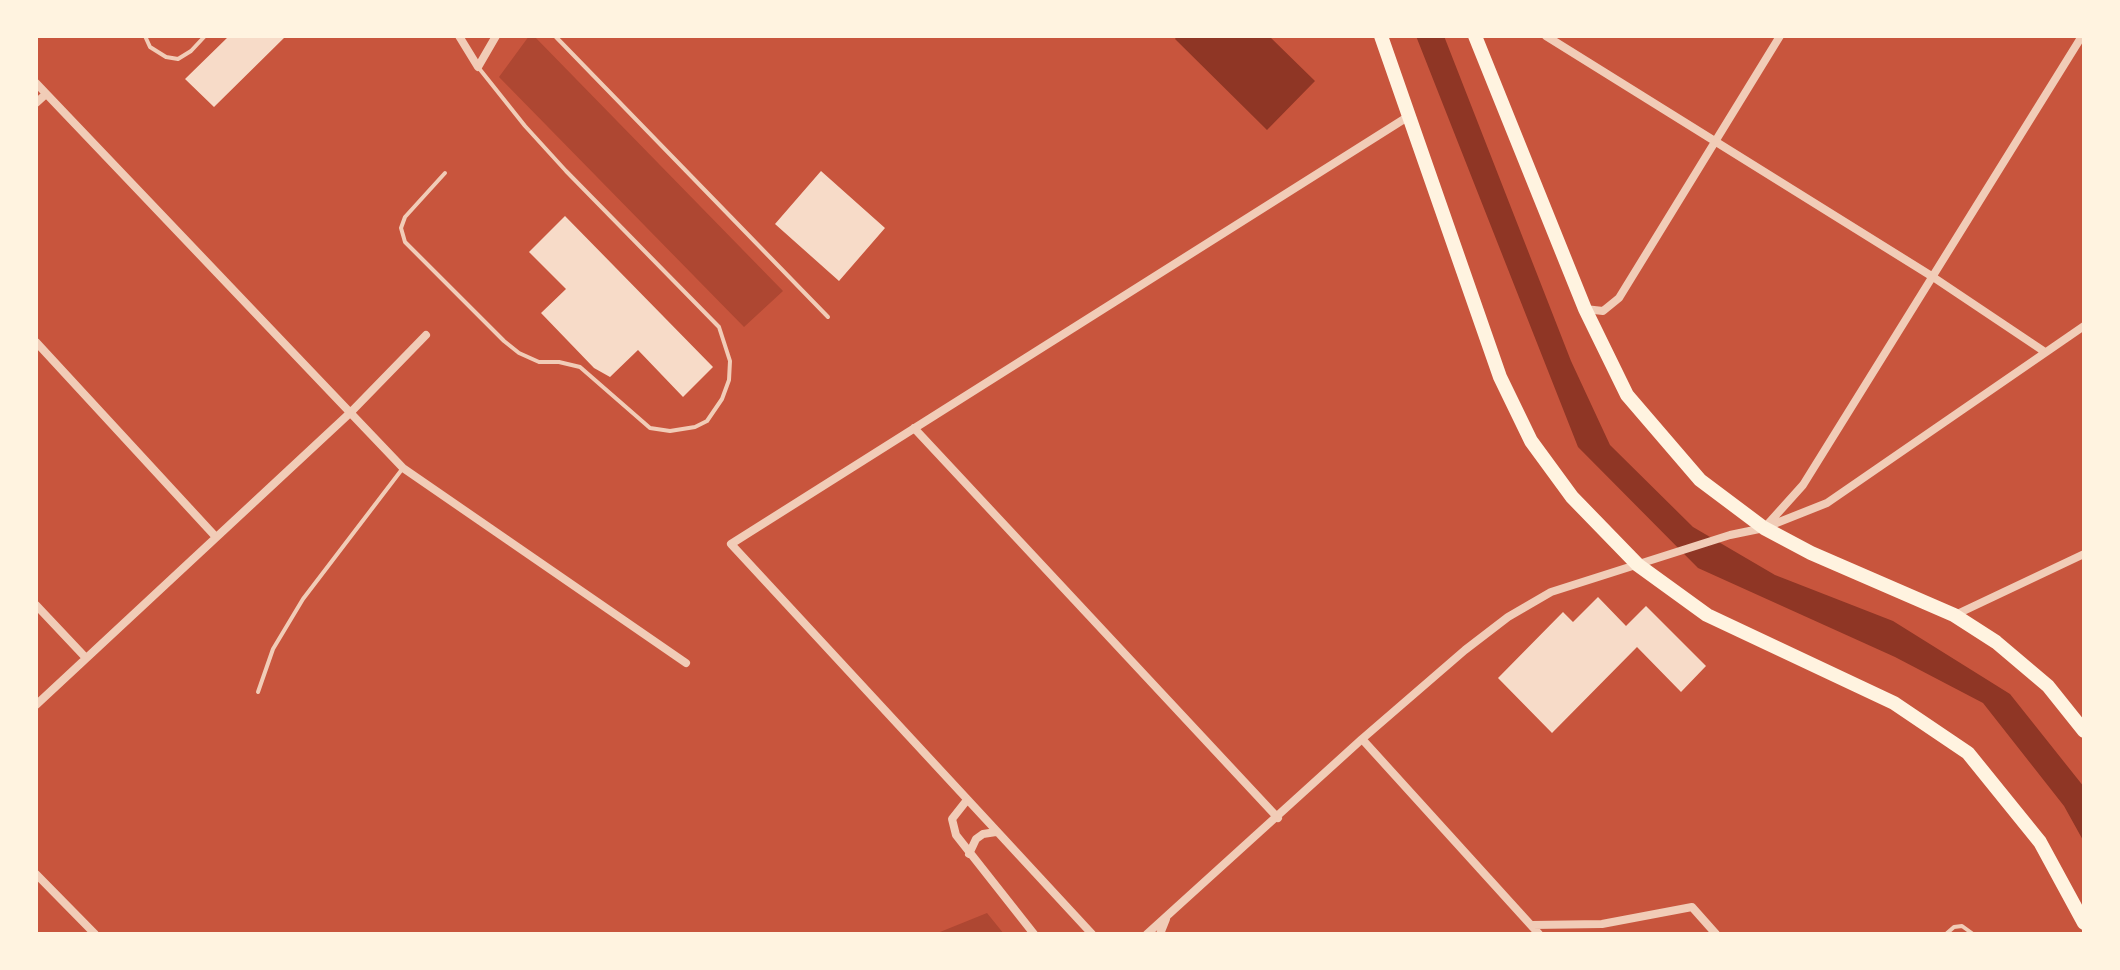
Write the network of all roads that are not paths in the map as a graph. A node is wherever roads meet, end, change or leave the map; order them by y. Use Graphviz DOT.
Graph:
graph roads {
  1 [pos="145,36"];
  2 [pos="205,36"];
  3 [pos="459,36"];
  4 [pos="496,36"];
  5 [pos="555,36"];
  6 [pos="1381,36"];
  7 [pos="1546,36"];
  8 [pos="1780,36"];
  9 [pos="2082,36"];
  10 [pos="1479,40"];
  11 [pos="478,67"];
  12 [pos="36,83"];
  13 [pos="46,94"];
  14 [pos="36,103"];
  15 [pos="1410,115"];
  16 [pos="1714,141"];
  17 [pos="445,173"];
  18 [pos="1933,277"];
  19 [pos="1585,309"];
  20 [pos="828,317"];
  21 [pos="2084,326"];
  22 [pos="426,335"];
  23 [pos="36,342"];
  24 [pos="2045,352"];
  25 [pos="351,412"];
  26 [pos="914,428"];
  27 [pos="403,468"];
  28 [pos="1764,528"];
  29 [pos="215,536"];
  30 [pos="2084,554"];
  31 [pos="1638,565"];
  32 [pos="36,605"];
  33 [pos="1954,615"];
  34 [pos="86,658"];
  35 [pos="686,663"];
  36 [pos="258,692"];
  37 [pos="36,705"];
  38 [pos="2084,731"];
  39 [pos="1362,739"];
  40 [pos="967,800"];
  41 [pos="1278,818"];
  42 [pos="996,832"];
  43 [pos="969,854"];
  44 [pos="36,874"];
  45 [pos="1167,918"];
  46 [pos="2084,923"];
  47 [pos="1602,924"];
  48 [pos="1532,925"];
  49 [pos="1573,926"];
  50 [pos="95,934"];
  51 [pos="1034,934"];
  52 [pos="1092,934"];
  53 [pos="1147,934"];
  54 [pos="1160,934"];
  55 [pos="1539,934"];
  56 [pos="1565,934"];
  57 [pos="1603,934"];
  58 [pos="1716,934"];
  59 [pos="1946,934"];
  60 [pos="1973,934"];
  1 -- 2 [label="lane"];
  3 -- 11 [label="street"];
  4 -- 11 [label="street"];
  5 -- 20 [label="lane"];
  6 -- 15 [label="main road"];
  7 -- 16 [label="street"];
  8 -- 16 [label="street"];
  9 -- 18 [label="street"];
  10 -- 19 [label="main road"];
  11 -- 17 [label="lane"];
  12 -- 13 [label="street"];
  13 -- 14 [label="street"];
  13 -- 25 [label="street"];
  15 -- 26 [label="street"];
  15 -- 31 [label="main road"];
  16 -- 18 [label="street"];
  16 -- 19 [label="street"];
  18 -- 24 [label="street"];
  18 -- 28 [label="street"];
  19 -- 28 [label="main road"];
  21 -- 24 [label="street"];
  22 -- 25 [label="street"];
  23 -- 29 [label="street"];
  24 -- 28 [label="street"];
  25 -- 27 [label="street"];
  25 -- 29 [label="street"];
  26 -- 40 [label="street"];
  26 -- 41 [label="street"];
  27 -- 35 [label="street"];
  27 -- 36 [label="lane"];
  28 -- 31 [label="street"];
  28 -- 33 [label="main road"];
  29 -- 34 [label="street"];
  30 -- 33 [label="street"];
  31 -- 39 [label="street"];
  31 -- 46 [label="main road"];
  32 -- 34 [label="street"];
  33 -- 38 [label="main road"];
  34 -- 37 [label="street"];
  39 -- 41 [label="street"];
  39 -- 48 [label="street"];
  40 -- 42 [label="street"];
  40 -- 43 [label="street"];
  41 -- 45 [label="street"];
  42 -- 43 [label="street"];
  42 -- 52 [label="street"];
  43 -- 51 [label="street"];
  44 -- 50 [label="street"];
  45 -- 53 [label="street"];
  45 -- 54 [label="street"];
  47 -- 49 [label="street"];
  47 -- 57 [label="street"];
  47 -- 58 [label="street"];
  48 -- 49 [label="street"];
  48 -- 55 [label="street"];
  49 -- 56 [label="street"];
  59 -- 60 [label="lane"];
}
